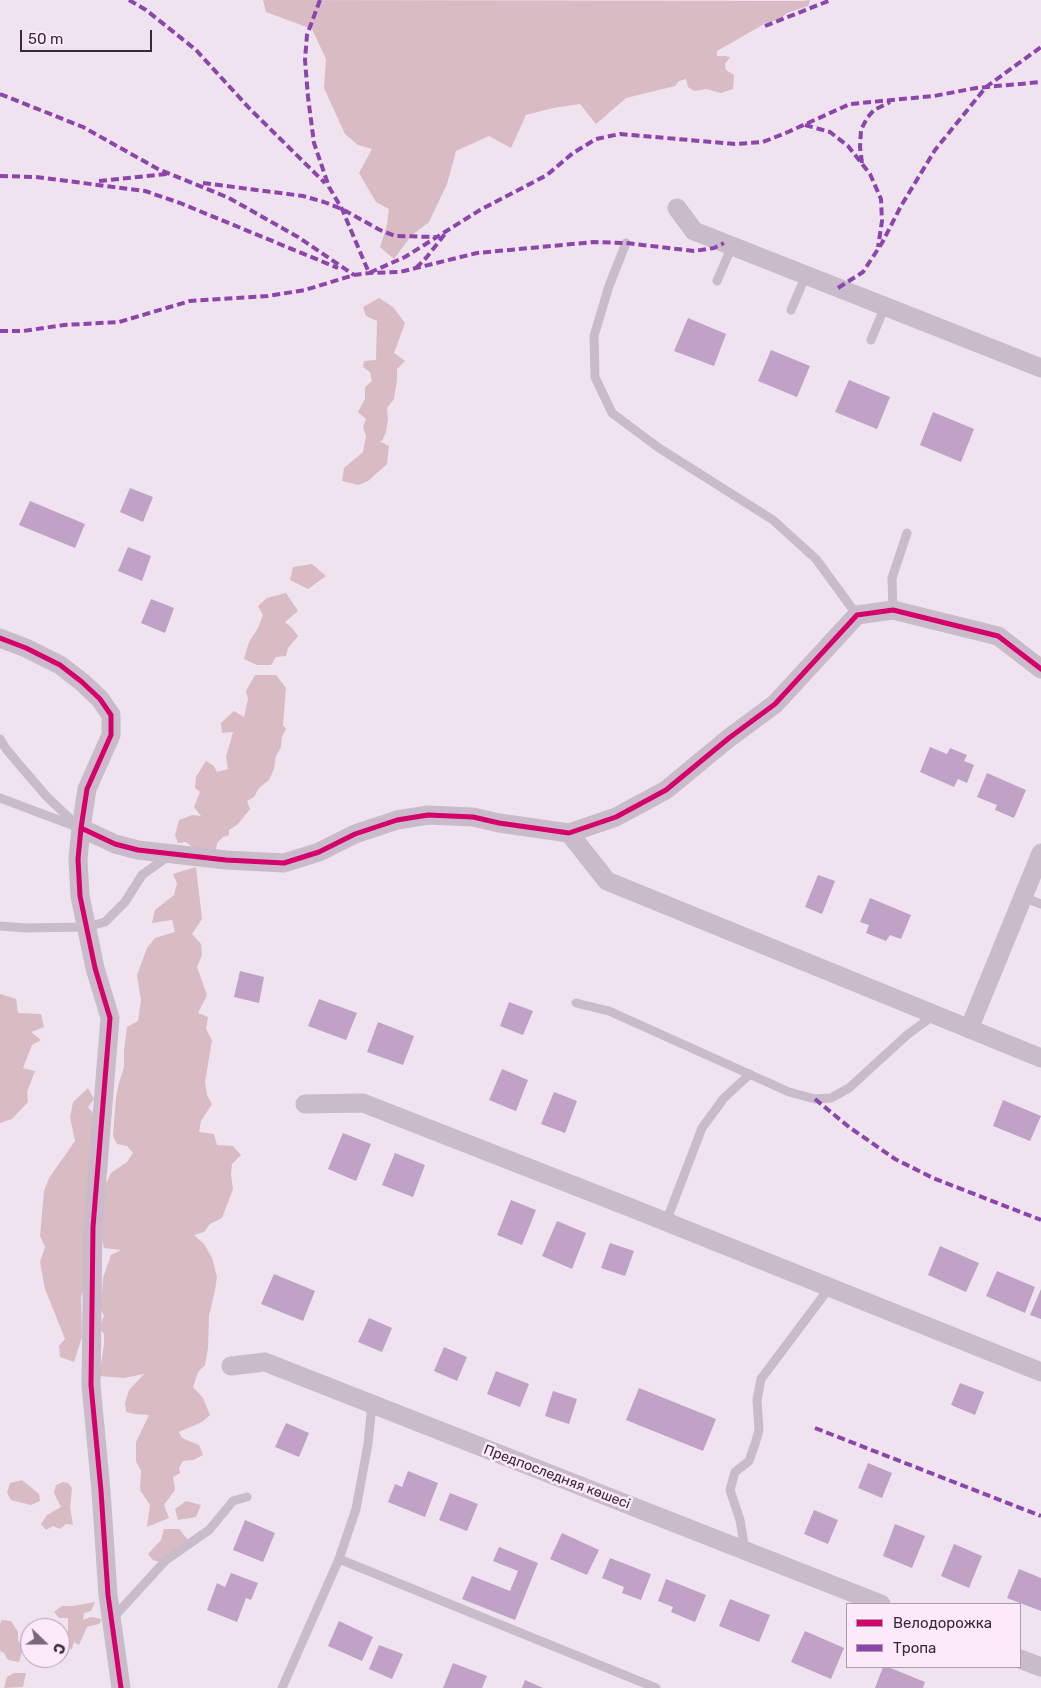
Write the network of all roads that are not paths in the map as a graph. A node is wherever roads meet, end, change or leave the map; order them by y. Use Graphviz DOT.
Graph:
graph roads {
  1 [pos="677,208"];
  2 [pos="626,243"];
  3 [pos="732,246"];
  4 [pos="806,275"];
  5 [pos="717,281"];
  6 [pos="886,306"];
  7 [pos="791,310"];
  8 [pos="871,340"];
  9 [pos="1041,368"];
  10 [pos="907,534"];
  11 [pos="893,610"];
  12 [pos="857,614"];
  13 [pos="0,638"];
  14 [pos="1041,669"];
  15 [pos="0,739"];
  16 [pos="0,798"];
  17 [pos="81,828"];
  18 [pos="569,833"];
  19 [pos="1041,853"];
  20 [pos="172,854"];
  21 [pos="1023,896"];
  22 [pos="1041,904"];
  23 [pos="0,926"];
  24 [pos="86,926"];
  25 [pos="576,1003"];
  26 [pos="934,1015"];
  27 [pos="969,1029"];
  28 [pos="1041,1058"];
  29 [pos="750,1074"];
  30 [pos="305,1104"];
  31 [pos="666,1222"];
  32 [pos="830,1288"];
  33 [pos="231,1366"];
  34 [pos="1041,1372"];
  35 [pos="372,1404"];
  36 [pos="247,1497"];
  37 [pos="745,1551"];
  38 [pos="339,1559"];
  39 [pos="877,1603"];
  40 [pos="112,1619"];
  41 [pos="1021,1659"];
  42 [pos="1041,1667"];
  43 [pos="121,1688"];
  44 [pos="282,1688"];
  45 [pos="656,1688"];
  1 -- 3 [label="street"];
  2 -- 12 [label="lane"];
  3 -- 4 [label="street"];
  3 -- 5 [label="lane"];
  4 -- 6 [label="street"];
  4 -- 7 [label="lane"];
  6 -- 8 [label="lane"];
  6 -- 9 [label="street"];
  10 -- 11 [label="lane"];
  11 -- 12 [label="street"];
  11 -- 14 [label="street"];
  12 -- 18 [label="street"];
  13 -- 17 [label="street"];
  15 -- 17 [label="lane"];
  16 -- 17 [label="lane"];
  17 -- 20 [label="street"];
  17 -- 24 [label="street"];
  18 -- 20 [label="street"];
  18 -- 26 [label="street"];
  19 -- 21 [label="street"];
  20 -- 24 [label="lane"];
  21 -- 22 [label="lane"];
  21 -- 27 [label="street"];
  23 -- 24 [label="lane"];
  24 -- 40 [label="street"];
  25 -- 29 [label="lane"];
  26 -- 27 [label="street"];
  26 -- 29 [label="lane"];
  27 -- 28 [label="street"];
  29 -- 31 [label="lane"];
  30 -- 31 [label="street"];
  31 -- 32 [label="street"];
  32 -- 34 [label="street"];
  32 -- 37 [label="lane"];
  33 -- 35 [label="street, Предпоследняя көшесі"];
  35 -- 37 [label="street, Предпоследняя көшесі"];
  35 -- 38 [label="lane"];
  36 -- 40 [label="lane"];
  37 -- 39 [label="street, Предпоследняя көшесі"];
  38 -- 44 [label="lane"];
  38 -- 45 [label="lane"];
  40 -- 43 [label="street"];
  41 -- 42 [label="street"];
}
